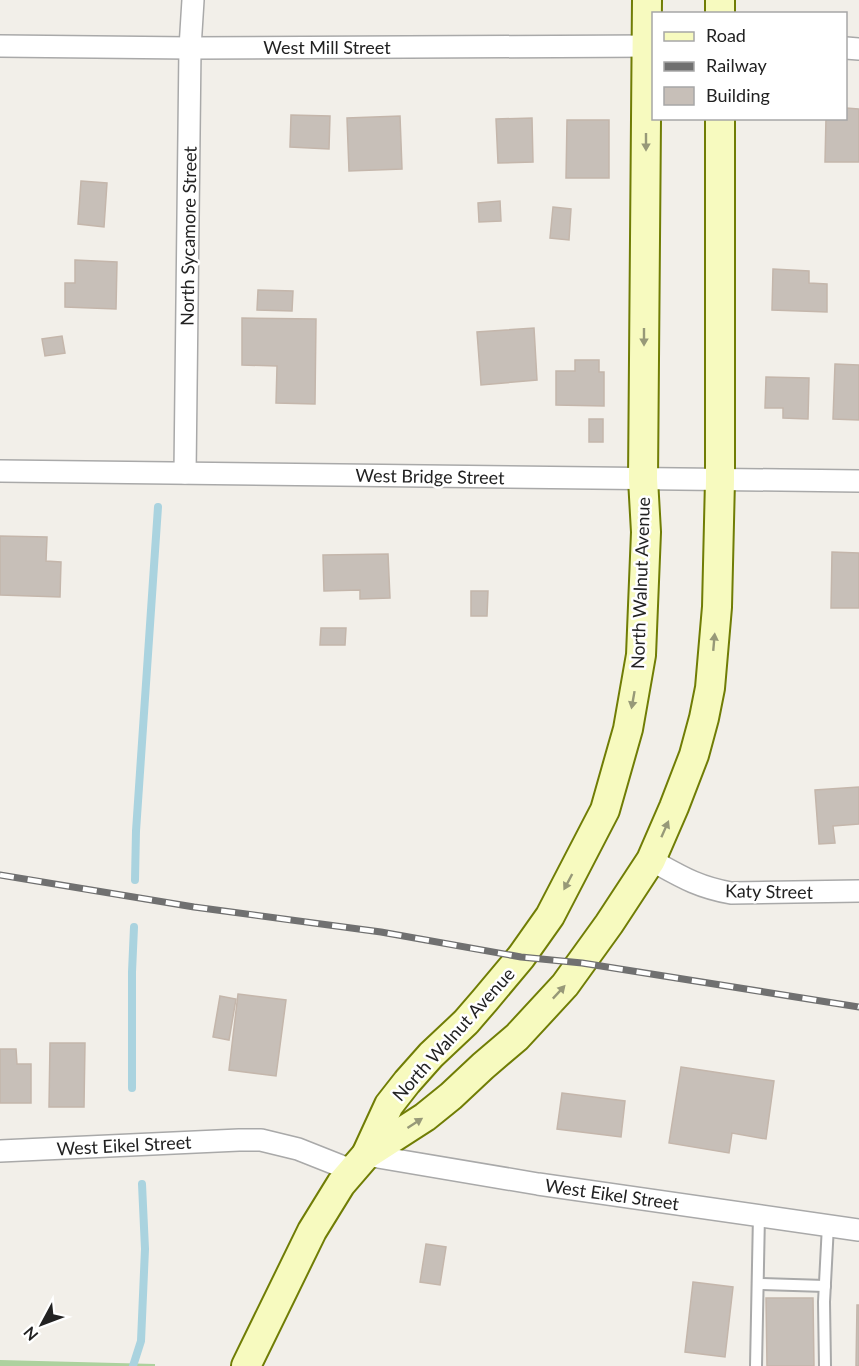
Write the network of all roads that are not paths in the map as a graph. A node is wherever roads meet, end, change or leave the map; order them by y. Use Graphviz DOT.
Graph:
graph roads {
  1 [pos="193,0"];
  2 [pos="646,0"];
  3 [pos="0,46"];
  4 [pos="650,46"];
  5 [pos="190,48"];
  6 [pos="720,120"];
  7 [pos="0,471"];
  8 [pos="185,473"];
  9 [pos="643,479"];
  10 [pos="720,480"];
  11 [pos="859,481"];
  12 [pos="651,860"];
  13 [pos="859,891"];
  14 [pos="0,1151"];
  15 [pos="359,1163"];
  16 [pos="759,1215"];
  17 [pos="828,1225"];
  18 [pos="859,1230"];
  19 [pos="758,1284"];
  20 [pos="825,1286"];
  21 [pos="252,1354"];
  22 [pos="756,1366"];
  23 [pos="825,1366"];
  1 -- 5 [label="street, North Sycamore Street"];
  2 -- 4 [label="main road, North Walnut Avenue"];
  3 -- 5 [label="street, West Mill Street"];
  4 -- 5 [label="street, West Mill Street"];
  4 -- 9 [label="main road, North Walnut Avenue, one-way"];
  5 -- 8 [label="street, North Sycamore Street"];
  6 -- 10 [label="main road, North Walnut Avenue"];
  7 -- 8 [label="street, West Bridge Street"];
  8 -- 9 [label="street, West Bridge Street"];
  9 -- 10 [label="street, West Bridge Street"];
  9 -- 15 [label="main road, North Walnut Avenue, one-way"];
  10 -- 11 [label="street, West Bridge Street"];
  12 -- 10 [label="main road, North Walnut Avenue, one-way"];
  12 -- 13 [label="street, Katy Street"];
  15 -- 12 [label="main road, North Walnut Avenue, one-way"];
  14 -- 15 [label="street, West Eikel Street"];
  15 -- 16 [label="street, West Eikel Street"];
  15 -- 21 [label="main road, North Walnut Avenue"];
  16 -- 17 [label="street, West Eikel Street"];
  16 -- 19 [label="lane"];
  17 -- 18 [label="street, West Eikel Street"];
  17 -- 20 [label="lane"];
  19 -- 20 [label="lane"];
  19 -- 22 [label="lane"];
  20 -- 23 [label="lane"];
}
